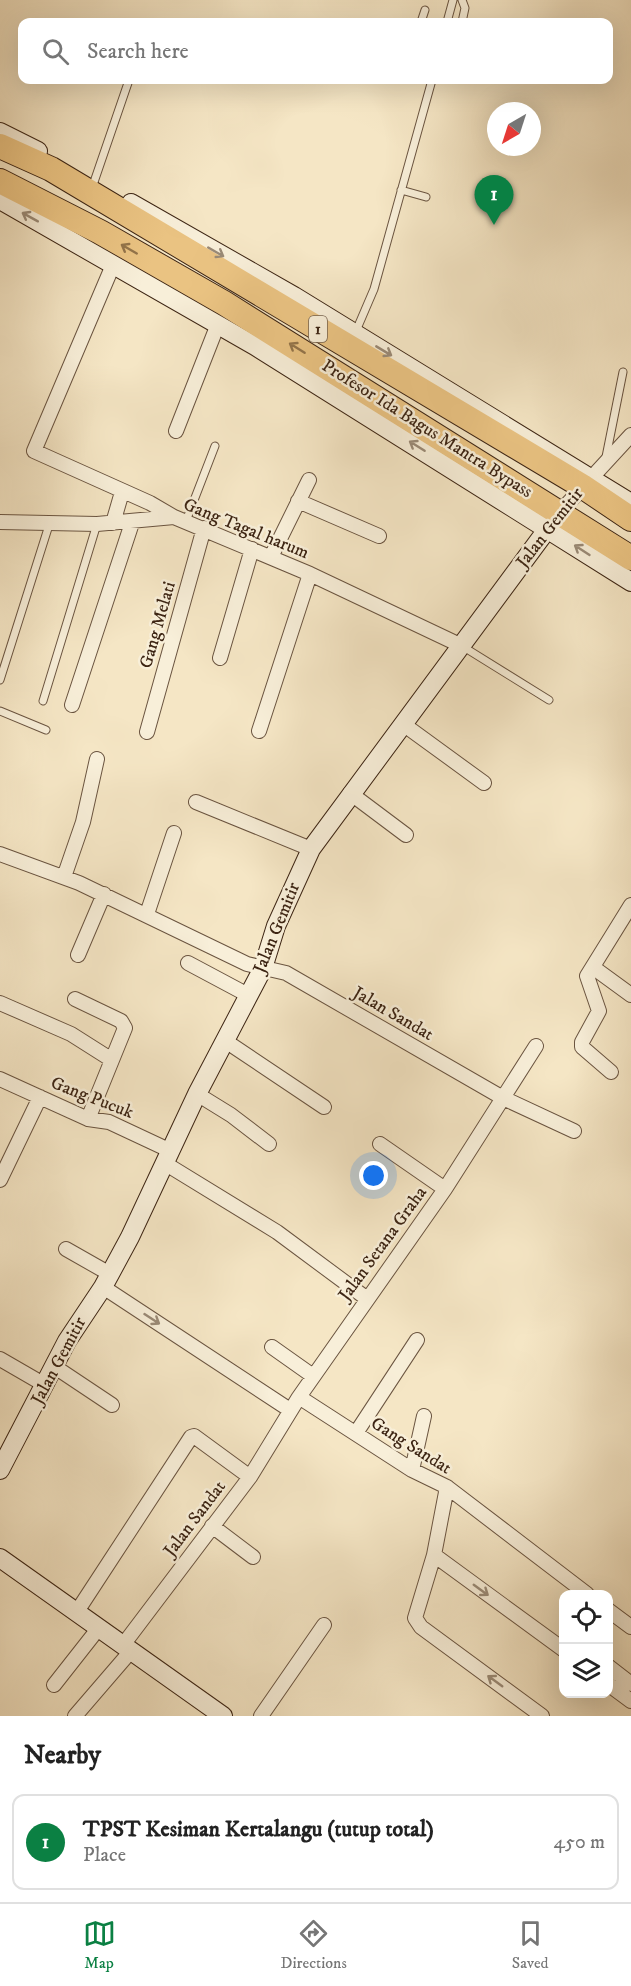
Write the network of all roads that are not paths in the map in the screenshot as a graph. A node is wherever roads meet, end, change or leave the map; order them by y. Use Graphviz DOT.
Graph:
graph roads {
  1 [pos="453,0"];
  2 [pos="462,0"];
  3 [pos="424,10"];
  4 [pos="422,18"];
  5 [pos="448,18"];
  6 [pos="463,18"];
  7 [pos="128,84"];
  8 [pos="431,84"];
  9 [pos="0,132"];
  10 [pos="0,146"];
  11 [pos="0,181"];
  12 [pos="94,182"];
  13 [pos="401,190"];
  14 [pos="426,197"];
  15 [pos="0,200"];
  16 [pos="55,208"];
  17 [pos="60,234"];
  18 [pos="113,265"];
  19 [pos="218,324"];
  20 [pos="355,333"];
  21 [pos="623,372"];
  22 [pos="177,431"];
  23 [pos="631,435"];
  24 [pos="215,447"];
  25 [pos="606,460"];
  26 [pos="309,480"];
  27 [pos="586,482"];
  28 [pos="122,492"];
  29 [pos="298,501"];
  30 [pos="631,503"];
  31 [pos="180,519"];
  32 [pos="631,519"];
  33 [pos="554,520"];
  34 [pos="0,522"];
  35 [pos="50,522"];
  36 [pos="113,523"];
  37 [pos="132,523"];
  38 [pos="97,524"];
  39 [pos="204,528"];
  40 [pos="379,536"];
  41 [pos="252,549"];
  42 [pos="271,557"];
  43 [pos="631,558"];
  44 [pos="310,574"];
  45 [pos="631,582"];
  46 [pos="462,646"];
  47 [pos="220,658"];
  48 [pos="0,680"];
  49 [pos="549,700"];
  50 [pos="43,701"];
  51 [pos="72,705"];
  52 [pos="0,711"];
  53 [pos="403,724"];
  54 [pos="46,730"];
  55 [pos="259,730"];
  56 [pos="147,732"];
  57 [pos="97,759"];
  58 [pos="484,783"];
  59 [pos="350,793"];
  60 [pos="196,802"];
  61 [pos="174,833"];
  62 [pos="406,835"];
  63 [pos="311,849"];
  64 [pos="0,854"];
  65 [pos="64,877"];
  66 [pos="104,894"];
  67 [pos="631,905"];
  68 [pos="147,914"];
  69 [pos="78,955"];
  70 [pos="253,960"];
  71 [pos="188,963"];
  72 [pos="594,968"];
  73 [pos="248,995"];
  74 [pos="631,995"];
  75 [pos="75,999"];
  76 [pos="0,1003"];
  77 [pos="224,1040"];
  78 [pos="536,1046"];
  79 [pos="112,1060"];
  80 [pos="611,1072"];
  81 [pos="0,1079"];
  82 [pos="197,1094"];
  83 [pos="40,1097"];
  84 [pos="503,1098"];
  85 [pos="324,1107"];
  86 [pos="88,1119"];
  87 [pos="574,1131"];
  88 [pos="269,1144"];
  89 [pos="380,1144"];
  90 [pos="169,1158"];
  91 [pos="0,1180"];
  92 [pos="445,1189"];
  93 [pos="66,1249"];
  94 [pos="106,1281"];
  95 [pos="366,1298"];
  96 [pos="417,1340"];
  97 [pos="272,1347"];
  98 [pos="0,1359"];
  99 [pos="55,1367"];
  100 [pos="313,1376"];
  101 [pos="45,1385"];
  102 [pos="299,1397"];
  103 [pos="112,1405"];
  104 [pos="290,1410"];
  105 [pos="424,1416"];
  106 [pos="356,1433"];
  107 [pos="2,1461"];
  108 [pos="412,1470"];
  109 [pos="250,1477"];
  110 [pos="447,1487"];
  111 [pos="212,1526"];
  112 [pos="434,1555"];
  113 [pos="253,1557"];
  114 [pos="0,1558"];
  115 [pos="583,1590"];
  116 [pos="76,1613"];
  117 [pos="613,1613"];
  118 [pos="324,1625"];
  119 [pos="631,1627"];
  120 [pos="98,1629"];
  121 [pos="559,1646"];
  122 [pos="127,1648"];
  123 [pos="613,1669"];
  124 [pos="631,1684"];
  125 [pos="54,1685"];
  126 [pos="613,1687"];
  127 [pos="631,1701"];
  128 [pos="75,1716"];
  129 [pos="223,1716"];
  130 [pos="261,1716"];
  131 [pos="542,1716"];
  1 -- 5 [label="lane"];
  2 -- 6 [label="lane"];
  3 -- 4 [label="lane"];
  7 -- 12 [label="lane"];
  8 -- 13 [label="lane"];
  9 -- 12 [label="street"];
  10 -- 27 [label="highway, Profesor Ida Bagus Mantra Bypass / 1"];
  11 -- 16 [label="highway, Profesor Ida Bagus Mantra Bypass / 1"];
  12 -- 20 [label="street, one-way"];
  13 -- 14 [label="lane"];
  13 -- 20 [label="lane"];
  17 -- 15 [label="street, one-way"];
  16 -- 17 [label="highway"];
  33 -- 16 [label="highway, Profesor Ida Bagus Mantra Bypass / 1, one-way"];
  17 -- 18 [label="street"];
  18 -- 19 [label="street"];
  18 -- 28 [label="street"];
  19 -- 22 [label="street"];
  33 -- 19 [label="street, one-way"];
  20 -- 27 [label="street, one-way"];
  21 -- 25 [label="lane"];
  23 -- 25 [label="street, Jalan Gemitir"];
  24 -- 31 [label="lane"];
  25 -- 27 [label="street, Jalan Gemitir"];
  26 -- 29 [label="street"];
  27 -- 30 [label="street"];
  27 -- 32 [label="highway, Profesor Ida Bagus Mantra Bypass / 1"];
  27 -- 33 [label="street, Jalan Gemitir"];
  28 -- 31 [label="street"];
  28 -- 36 [label="street"];
  29 -- 40 [label="street"];
  29 -- 42 [label="street"];
  31 -- 37 [label="street, Gang Tagal harum"];
  31 -- 39 [label="street, Gang Tagal harum"];
  33 -- 43 [label="highway, Profesor Ida Bagus Mantra Bypass / 1"];
  45 -- 33 [label="street, one-way"];
  33 -- 46 [label="street, Jalan Gemitir"];
  34 -- 35 [label="street, Gang Tagal harum"];
  35 -- 38 [label="street, Gang Tagal harum"];
  35 -- 48 [label="lane"];
  36 -- 37 [label="street, Gang Tagal harum"];
  36 -- 38 [label="street, Gang Tagal harum"];
  37 -- 51 [label="street"];
  38 -- 50 [label="lane"];
  39 -- 41 [label="street, Gang Tagal harum"];
  39 -- 56 [label="street, Gang Melati"];
  41 -- 42 [label="street, Gang Tagal harum"];
  41 -- 47 [label="street"];
  42 -- 44 [label="street, Gang Tagal harum"];
  44 -- 46 [label="street, Gang Tagal harum"];
  44 -- 55 [label="street"];
  46 -- 49 [label="lane"];
  46 -- 53 [label="street, Jalan Gemitir"];
  52 -- 54 [label="lane"];
  53 -- 58 [label="street"];
  53 -- 59 [label="street, Jalan Gemitir"];
  57 -- 65 [label="street"];
  59 -- 62 [label="street"];
  59 -- 63 [label="street, Jalan Gemitir"];
  60 -- 63 [label="street"];
  61 -- 68 [label="street"];
  63 -- 70 [label="street, Jalan Gemitir"];
  64 -- 65 [label="street, Jalan Sandat"];
  65 -- 66 [label="street, Jalan Sandat"];
  66 -- 68 [label="street, Jalan Sandat"];
  66 -- 69 [label="street"];
  67 -- 72 [label="street"];
  68 -- 70 [label="street, Jalan Sandat"];
  70 -- 73 [label="street, Jalan Gemitir"];
  70 -- 84 [label="street, Jalan Sandat"];
  71 -- 73 [label="street"];
  72 -- 74 [label="street"];
  72 -- 80 [label="street"];
  73 -- 77 [label="street, Jalan Gemitir"];
  75 -- 79 [label="street"];
  76 -- 79 [label="street"];
  77 -- 82 [label="street, Jalan Gemitir"];
  77 -- 85 [label="street"];
  78 -- 84 [label="street, Jalan Setana Graha"];
  79 -- 86 [label="street"];
  81 -- 83 [label="street, Gang Pucuk"];
  82 -- 88 [label="street"];
  82 -- 90 [label="street, Jalan Gemitir"];
  83 -- 86 [label="street, Gang Pucuk"];
  83 -- 91 [label="street"];
  84 -- 87 [label="street, Jalan Sandat"];
  84 -- 92 [label="street, Jalan Setana Graha"];
  86 -- 90 [label="street, Gang Pucuk"];
  89 -- 92 [label="street"];
  90 -- 94 [label="street, Jalan Gemitir"];
  90 -- 95 [label="street, Gang Pucuk"];
  92 -- 95 [label="street, Jalan Setana Graha"];
  93 -- 94 [label="street"];
  94 -- 99 [label="street, Jalan Gemitir"];
  94 -- 104 [label="street, one-way"];
  95 -- 100 [label="street, Jalan Setana Graha"];
  96 -- 106 [label="street"];
  97 -- 100 [label="street"];
  98 -- 101 [label="street"];
  99 -- 101 [label="street, Jalan Gemitir"];
  99 -- 103 [label="street"];
  100 -- 102 [label="street, Jalan Setana Graha"];
  101 -- 107 [label="street, Jalan Gemitir"];
  102 -- 104 [label="street, Jalan Setana Graha"];
  102 -- 106 [label="street, Gang Sandat"];
  104 -- 109 [label="street, Jalan Sandat"];
  105 -- 108 [label="street"];
  106 -- 108 [label="street, Gang Sandat"];
  108 -- 110 [label="street, Gang Sandat"];
  109 -- 111 [label="street, Jalan Sandat"];
  109 -- 116 [label="street"];
  110 -- 112 [label="street, Gang Sandat"];
  110 -- 115 [label="street"];
  111 -- 113 [label="street"];
  111 -- 122 [label="street, Jalan Sandat"];
  112 -- 121 [label="street, one-way"];
  131 -- 112 [label="street, Gang Sandat, one-way"];
  114 -- 116 [label="street"];
  116 -- 120 [label="street"];
  117 -- 119 [label="street"];
  118 -- 130 [label="street"];
  120 -- 122 [label="street"];
  120 -- 125 [label="street"];
  122 -- 128 [label="street, Jalan Sandat"];
  122 -- 129 [label="street"];
  123 -- 124 [label="street"];
  126 -- 127 [label="street"];
}
